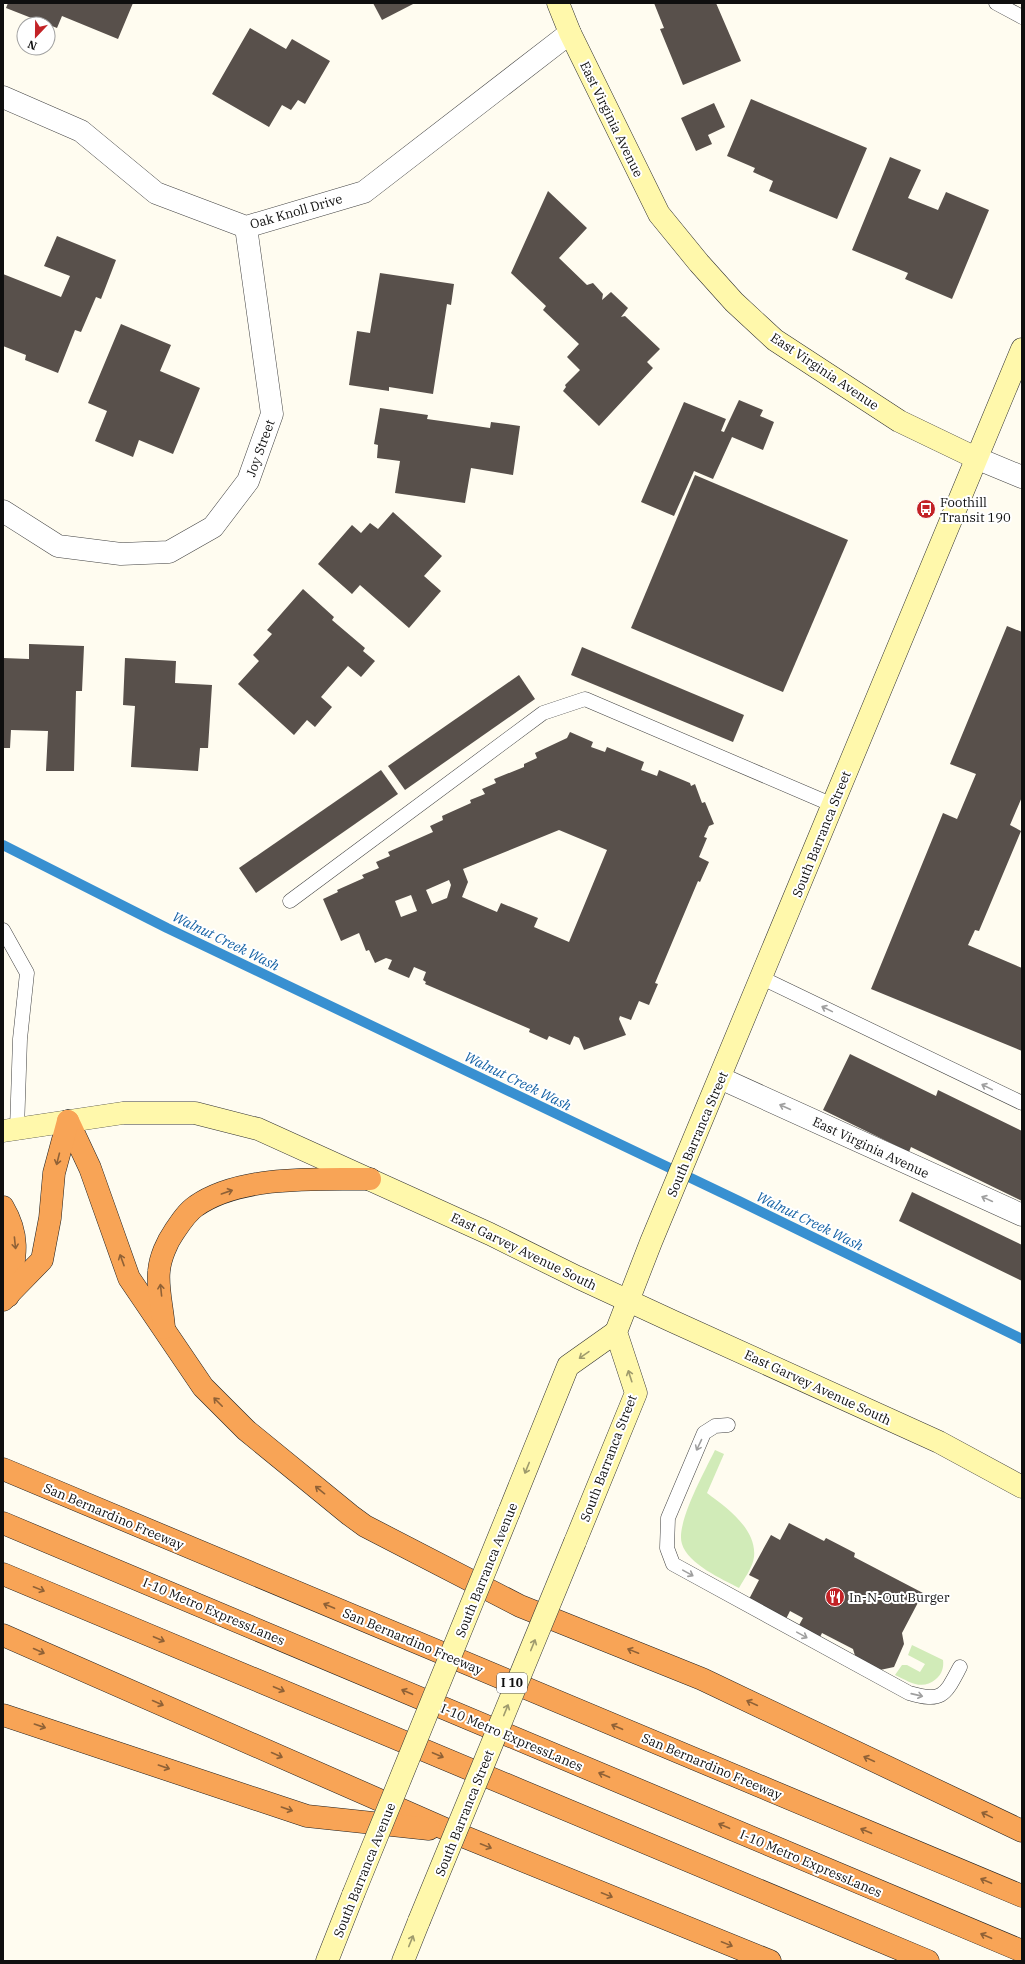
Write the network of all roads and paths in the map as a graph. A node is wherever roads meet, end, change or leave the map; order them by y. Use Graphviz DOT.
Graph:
graph roads {
  1 [pos="558,3"];
  2 [pos="996,3"];
  3 [pos="1022,17"];
  4 [pos="570,33"];
  5 [pos="3,97"];
  6 [pos="246,227"];
  7 [pos="1022,349"];
  8 [pos="976,458"];
  9 [pos="1022,477"];
  10 [pos="3,511"];
  11 [pos="833,805"];
  12 [pos="290,901"];
  13 [pos="3,930"];
  14 [pos="762,978"];
  15 [pos="720,1078"];
  16 [pos="1022,1103"];
  17 [pos="68,1121"];
  18 [pos="10,1130"];
  19 [pos="370,1179"];
  20 [pos="3,1207"];
  21 [pos="1022,1216"];
  22 [pos="6,1298"];
  23 [pos="629,1301"];
  24 [pos="164,1329"];
  25 [pos="616,1332"];
  26 [pos="728,1425"];
  27 [pos="3,1469"];
  28 [pos="1022,1487"];
  29 [pos="3,1523"];
  30 [pos="3,1574"];
  31 [pos="3,1635"];
  32 [pos="960,1667"];
  33 [pos="3,1715"];
  34 [pos="450,1831"];
  35 [pos="1022,1831"];
  36 [pos="1022,1896"];
  37 [pos="1022,1951"];
  38 [pos="327,1961"];
  39 [pos="403,1961"];
  40 [pos="770,1961"];
  41 [pos="928,1961"];
  1 -- 4 [label="main road, East Virginia Avenue"];
  2 -- 3 [label="lane"];
  4 -- 6 [label="street, Oak Knoll Drive"];
  4 -- 8 [label="main road, East Virginia Avenue"];
  5 -- 6 [label="street, Oak Knoll Drive"];
  6 -- 10 [label="street, Joy Street"];
  7 -- 8 [label="main road, South Barranca Street"];
  8 -- 9 [label="street, East Virginia Avenue"];
  8 -- 11 [label="main road, South Barranca Street"];
  11 -- 12 [label="lane"];
  11 -- 14 [label="main road, South Barranca Street"];
  13 -- 18 [label="lane"];
  14 -- 15 [label="main road, South Barranca Street"];
  16 -- 14 [label="lane, one-way"];
  21 -- 15 [label="street, East Virginia Avenue, one-way"];
  15 -- 23 [label="main road, South Barranca Street"];
  17 -- 18 [label="main road, East Garvey Avenue South"];
  17 -- 19 [label="main road, East Garvey Avenue South"];
  17 -- 22 [label="highway, one-way"];
  24 -- 17 [label="highway, one-way"];
  19 -- 23 [label="main road, East Garvey Avenue South"];
  24 -- 19 [label="highway, one-way"];
  20 -- 22 [label="highway, one-way"];
  23 -- 25 [label="main road, South Barranca Street"];
  23 -- 28 [label="main road, East Garvey Avenue South"];
  35 -- 24 [label="highway, one-way"];
  25 -- 38 [label="main road, South Barranca Avenue, one-way, bridge"];
  39 -- 25 [label="main road, South Barranca Street, one-way, bridge"];
  26 -- 32 [label="lane, one-way"];
  36 -- 27 [label="highway, San Bernardino Freeway / I 10, one-way"];
  37 -- 29 [label="highway, I-10 Metro ExpressLanes, one-way"];
  30 -- 41 [label="highway, one-way"];
  31 -- 34 [label="highway, one-way"];
  33 -- 34 [label="highway, one-way"];
  34 -- 40 [label="highway, one-way"];
}
